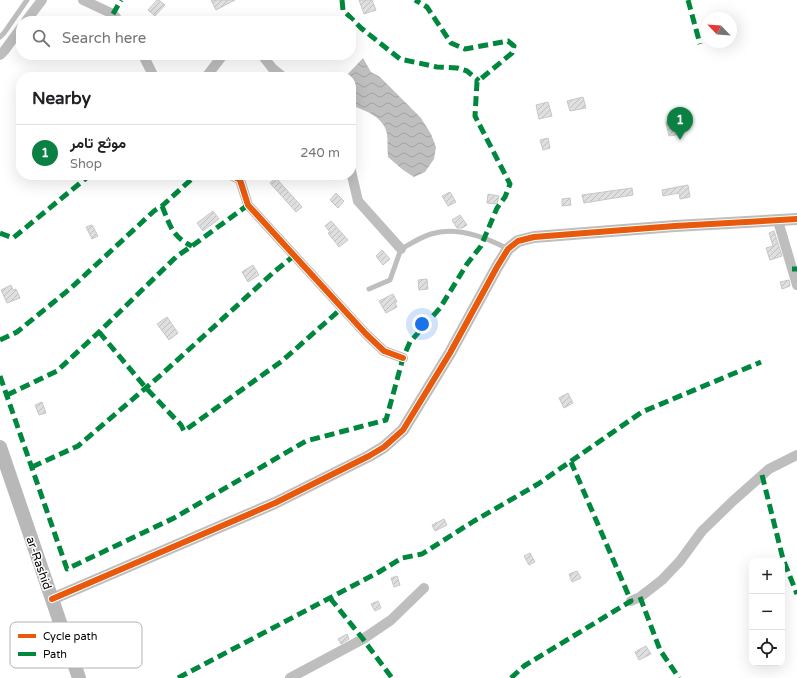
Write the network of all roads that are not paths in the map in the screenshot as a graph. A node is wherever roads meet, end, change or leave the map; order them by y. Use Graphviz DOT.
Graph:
graph roads {
  1 [pos="27,0"];
  2 [pos="42,0"];
  3 [pos="83,0"];
  4 [pos="30,16"];
  5 [pos="115,16"];
  6 [pos="16,35"];
  7 [pos="0,37"];
  8 [pos="0,55"];
  9 [pos="146,60"];
  10 [pos="219,60"];
  11 [pos="266,60"];
  12 [pos="152,72"];
  13 [pos="210,72"];
  14 [pos="277,72"];
  15 [pos="240,180"];
  16 [pos="353,180"];
  17 [pos="797,219"];
  18 [pos="778,221"];
  19 [pos="401,250"];
  20 [pos="508,250"];
  21 [pos="797,285"];
  22 [pos="369,289"];
  23 [pos="403,358"];
  24 [pos="0,447"];
  25 [pos="797,454"];
  26 [pos="424,588"];
  27 [pos="52,599"];
  28 [pos="631,601"];
  29 [pos="60,622"];
  30 [pos="76,668"];
  31 [pos="79,678"];
  32 [pos="290,678"];
  1 -- 7 [label="lane"];
  2 -- 4 [label="street"];
  3 -- 5 [label="street"];
  6 -- 8 [label="street"];
  9 -- 12 [label="street"];
  10 -- 13 [label="street"];
  11 -- 14 [label="street"];
  15 -- 23 [label="street"];
  16 -- 19 [label="street"];
  17 -- 18 [label="street"];
  18 -- 20 [label="street"];
  18 -- 21 [label="street"];
  19 -- 20 [label="lane"];
  19 -- 22 [label="lane"];
  20 -- 27 [label="street"];
  24 -- 27 [label="main road, ar-Rashid"];
  25 -- 28 [label="street"];
  26 -- 32 [label="street"];
  27 -- 29 [label="main road, ar-Rashid"];
  30 -- 31 [label="main road, ar-Rashid"];
}
